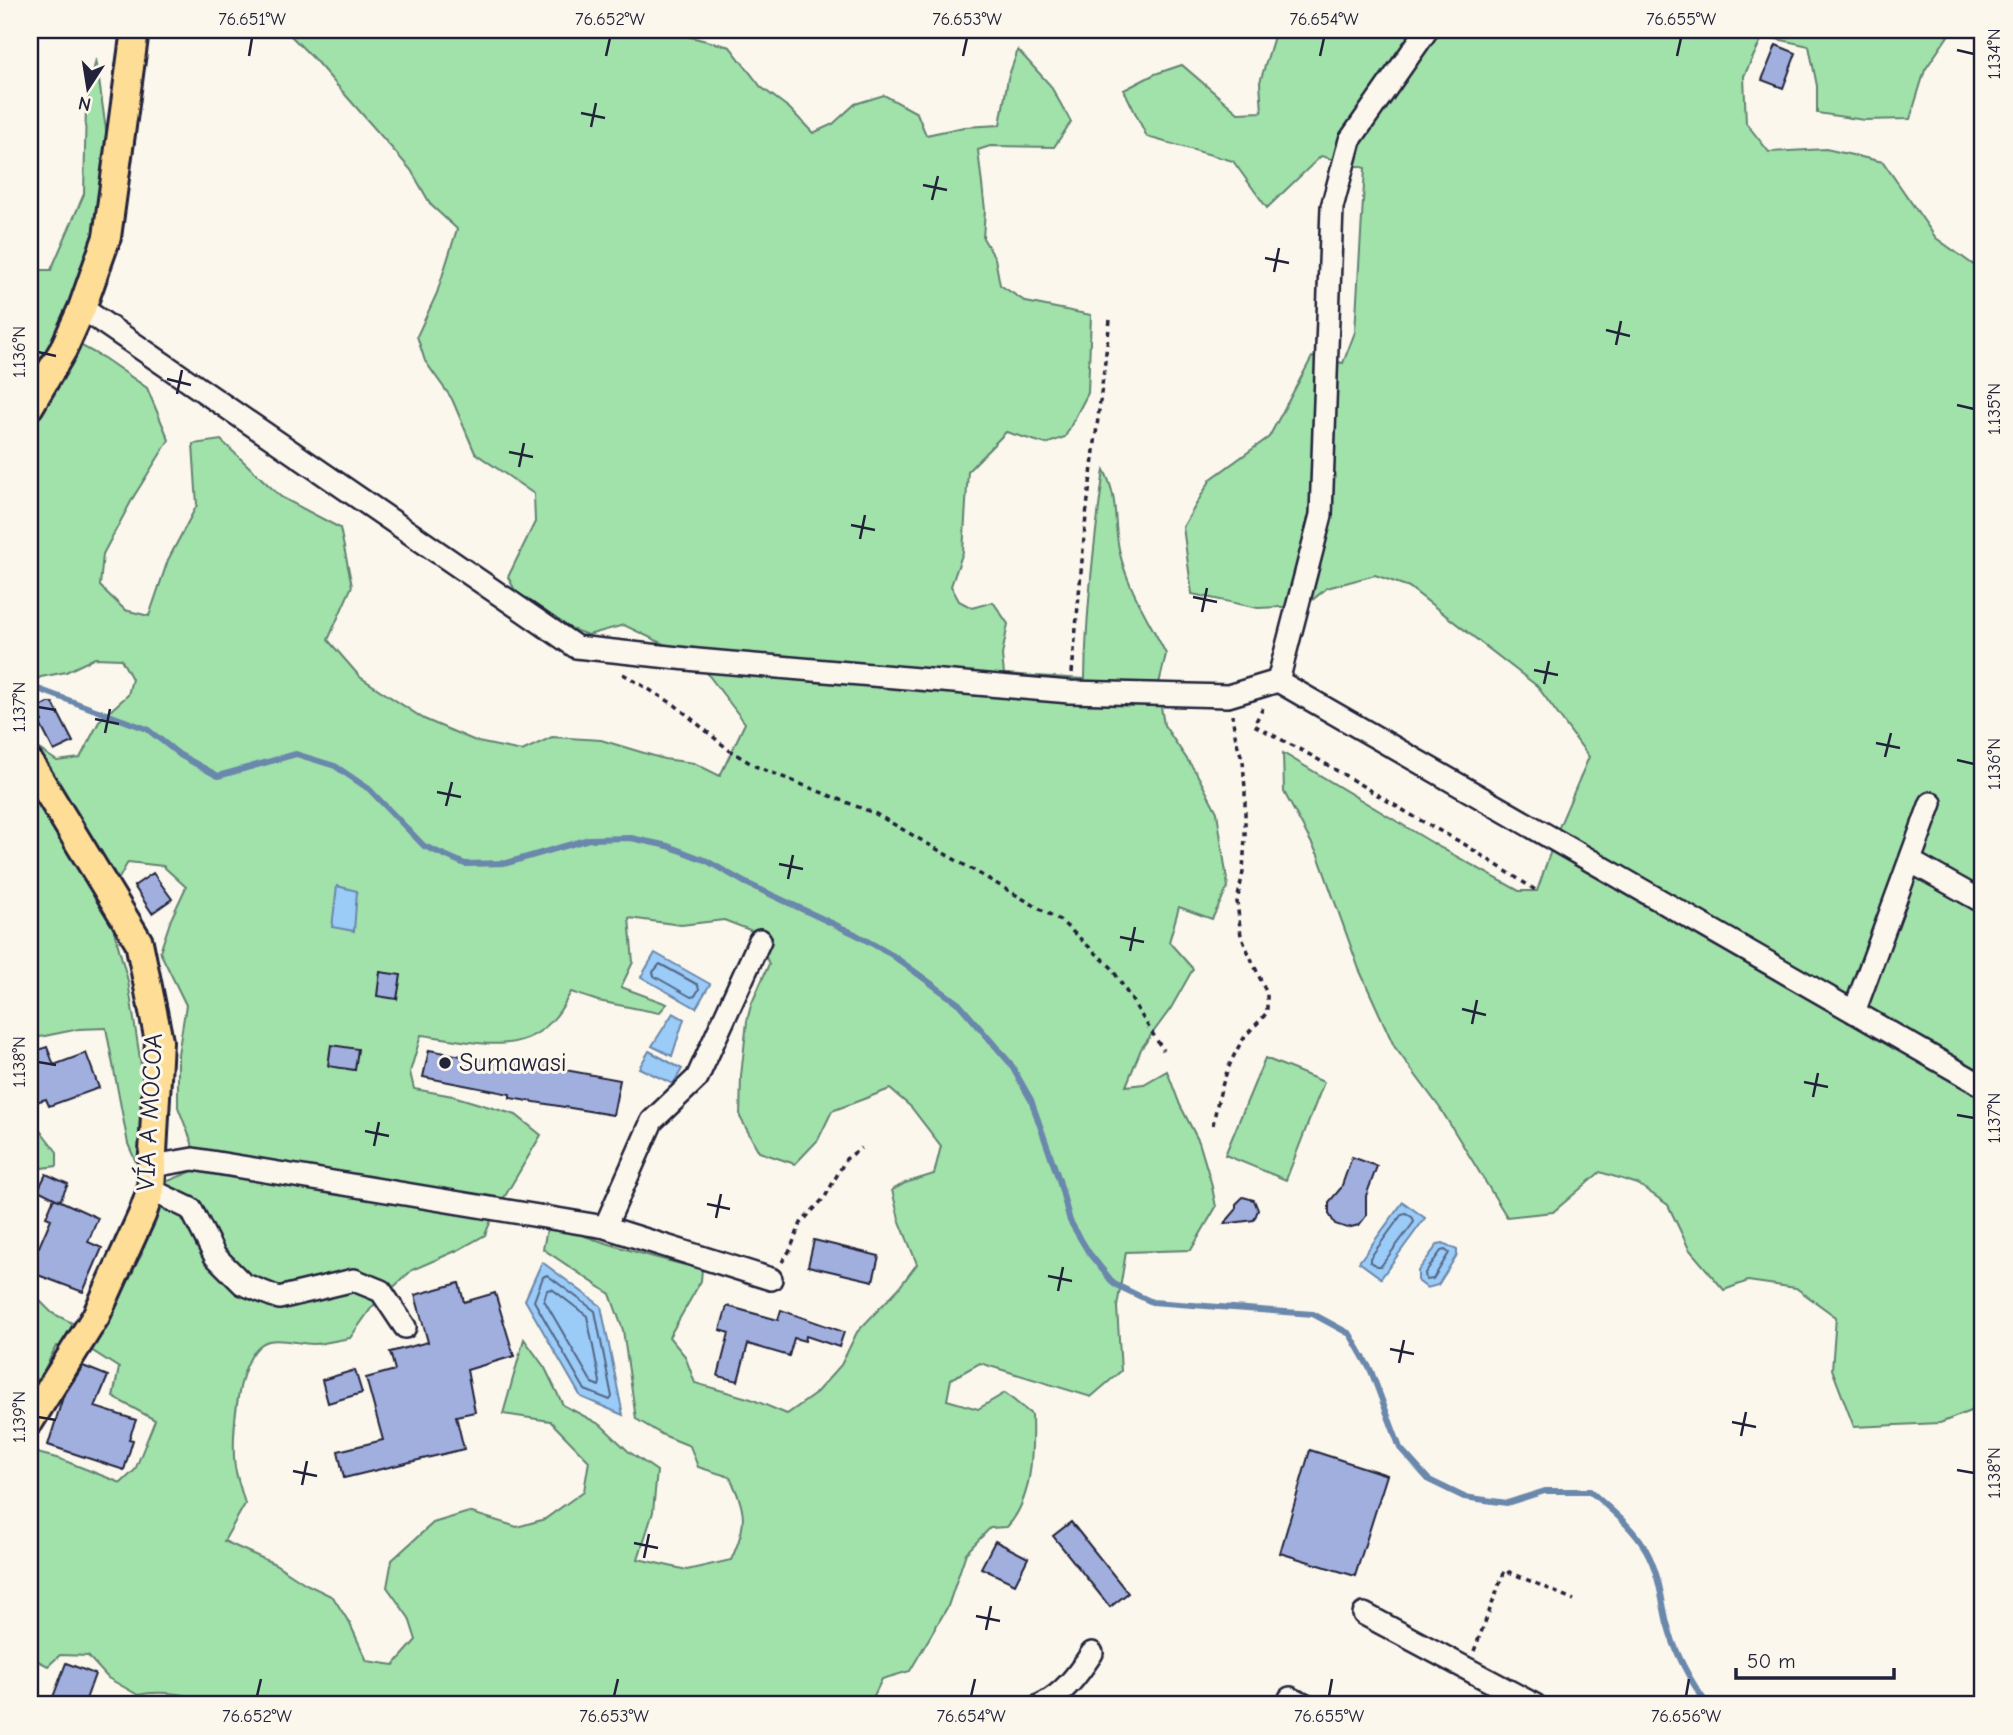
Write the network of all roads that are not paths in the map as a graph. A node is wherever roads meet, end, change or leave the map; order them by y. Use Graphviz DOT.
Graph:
graph roads {
  1 [pos="135,30"];
  2 [pos="1427,30"];
  3 [pos="82,308"];
  4 [pos="30,407"];
  5 [pos="1278,681"];
  6 [pos="30,763"];
  7 [pos="1931,803"];
  8 [pos="1910,860"];
  9 [pos="1983,902"];
  10 [pos="760,940"];
  11 [pos="1854,1012"];
  12 [pos="1983,1086"];
  13 [pos="152,1178"];
  14 [pos="605,1227"];
  15 [pos="771,1279"];
  16 [pos="405,1327"];
  17 [pos="30,1421"];
  18 [pos="1364,1614"];
  19 [pos="1092,1653"];
  20 [pos="1041,1705"];
  21 [pos="1535,1705"];
  1 -- 3 [label="main road"];
  2 -- 5 [label="street"];
  3 -- 4 [label="main road"];
  3 -- 5 [label="street"];
  5 -- 11 [label="street"];
  6 -- 13 [label="main road, VÍA A MOCOA"];
  7 -- 8 [label="street"];
  8 -- 9 [label="street"];
  8 -- 11 [label="street"];
  10 -- 14 [label="street"];
  11 -- 12 [label="street"];
  13 -- 14 [label="street"];
  13 -- 16 [label="street"];
  13 -- 17 [label="main road, VÍA A MOCOA"];
  14 -- 15 [label="street"];
  18 -- 21 [label="street"];
  19 -- 20 [label="street"];
}
